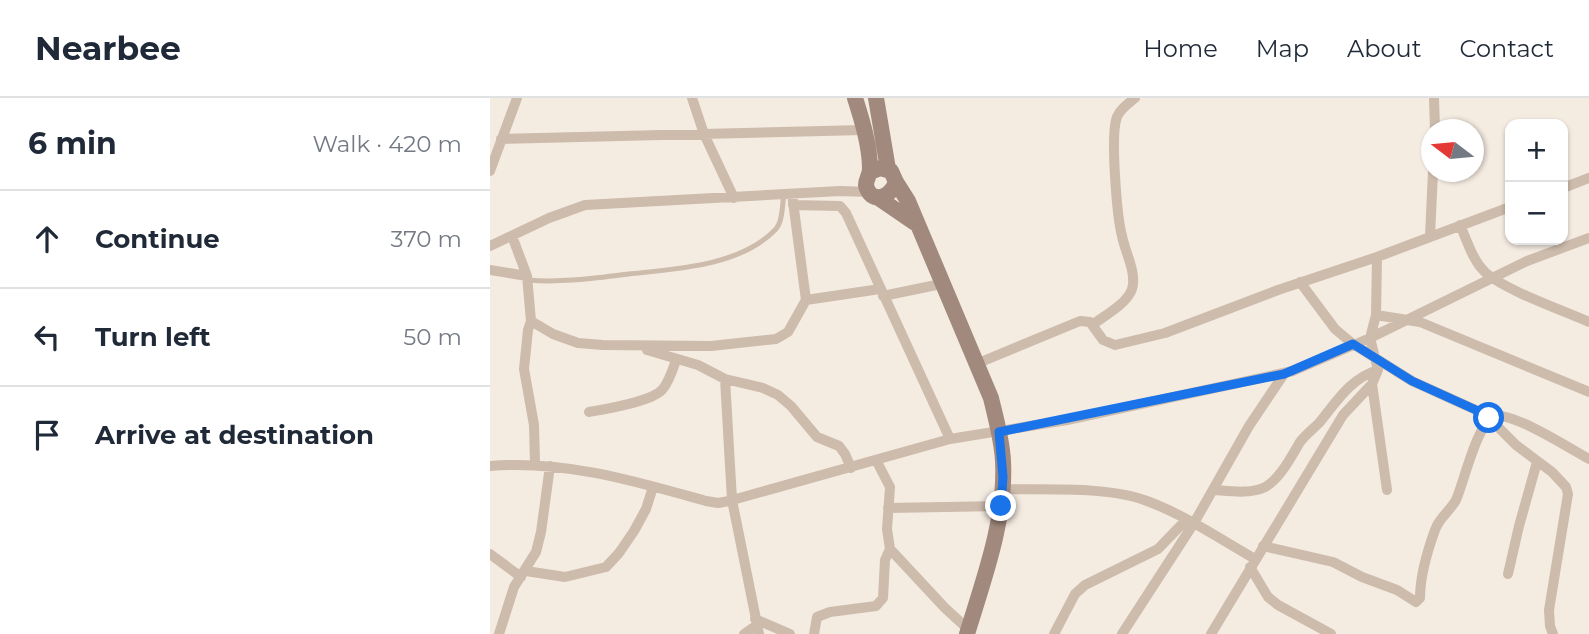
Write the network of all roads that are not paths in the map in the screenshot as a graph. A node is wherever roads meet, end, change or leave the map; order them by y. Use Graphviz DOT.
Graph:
graph roads {
  1 [pos="517,98"];
  2 [pos="692,98"];
  3 [pos="856,98"];
  4 [pos="874,98"];
  5 [pos="1135,98"];
  6 [pos="1434,98"];
  7 [pos="1435,119"];
  8 [pos="863,130"];
  9 [pos="704,134"];
  10 [pos="501,139"];
  11 [pos="490,171"];
  12 [pos="892,176"];
  13 [pos="1589,178"];
  14 [pos="1433,182"];
  15 [pos="871,184"];
  16 [pos="1568,186"];
  17 [pos="790,197"];
  18 [pos="734,198"];
  19 [pos="1505,209"];
  20 [pos="915,223"];
  21 [pos="1460,225"];
  22 [pos="512,236"];
  23 [pos="1430,236"];
  24 [pos="1589,238"];
  25 [pos="490,246"];
  26 [pos="1377,257"];
  27 [pos="490,270"];
  28 [pos="528,278"];
  29 [pos="1493,278"];
  30 [pos="1300,282"];
  31 [pos="941,284"];
  32 [pos="882,293"];
  33 [pos="806,300"];
  34 [pos="1376,315"];
  35 [pos="1408,319"];
  36 [pos="531,321"];
  37 [pos="1589,322"];
  38 [pos="1092,325"];
  39 [pos="1370,338"];
  40 [pos="1353,344"];
  41 [pos="631,346"];
  42 [pos="676,360"];
  43 [pos="976,364"];
  44 [pos="1377,364"];
  45 [pos="1284,374"];
  46 [pos="726,379"];
  47 [pos="1372,384"];
  48 [pos="1589,392"];
  49 [pos="589,412"];
  50 [pos="1489,418"];
  51 [pos="999,432"];
  52 [pos="950,439"];
  53 [pos="1589,459"];
  54 [pos="876,460"];
  55 [pos="1537,462"];
  56 [pos="493,464"];
  57 [pos="535,464"];
  58 [pos="550,466"];
  59 [pos="850,468"];
  60 [pos="653,487"];
  61 [pos="1003,489"];
  62 [pos="1214,490"];
  63 [pos="1387,490"];
  64 [pos="732,500"];
  65 [pos="1001,506"];
  66 [pos="888,508"];
  67 [pos="1190,521"];
  68 [pos="1263,546"];
  69 [pos="890,549"];
  70 [pos="490,554"];
  71 [pos="1253,563"];
  72 [pos="523,574"];
  73 [pos="1508,574"];
  74 [pos="757,626"];
  75 [pos="968,632"];
  76 [pos="499,634"];
  77 [pos="744,634"];
  78 [pos="790,634"];
  79 [pos="814,634"];
  80 [pos="1055,634"];
  81 [pos="1122,634"];
  82 [pos="1211,634"];
  83 [pos="1331,634"];
  84 [pos="1553,634"];
  1 -- 10 [label="street"];
  2 -- 9 [label="street"];
  3 -- 4 [label="main road"];
  3 -- 8 [label="main road"];
  4 -- 12 [label="main road"];
  5 -- 38 [label="street"];
  6 -- 7 [label="street"];
  8 -- 9 [label="street"];
  8 -- 15 [label="main road"];
  9 -- 10 [label="street"];
  9 -- 18 [label="street"];
  10 -- 11 [label="street"];
  12 -- 15 [label="main road"];
  12 -- 15 [label="main road"];
  12 -- 20 [label="main road"];
  13 -- 16 [label="street"];
  14 -- 23 [label="street"];
  15 -- 17 [label="street"];
  15 -- 20 [label="main road"];
  17 -- 18 [label="street"];
  17 -- 28 [label="lane"];
  17 -- 32 [label="street"];
  17 -- 33 [label="street"];
  18 -- 22 [label="street"];
  19 -- 21 [label="street"];
  20 -- 31 [label="main road"];
  21 -- 23 [label="street"];
  21 -- 29 [label="street"];
  22 -- 25 [label="street"];
  22 -- 28 [label="street"];
  23 -- 26 [label="street"];
  24 -- 29 [label="street"];
  26 -- 30 [label="street"];
  26 -- 34 [label="street"];
  27 -- 28 [label="street"];
  28 -- 36 [label="street"];
  29 -- 35 [label="street"];
  29 -- 37 [label="street"];
  30 -- 38 [label="street"];
  30 -- 40 [label="street"];
  31 -- 32 [label="street"];
  31 -- 43 [label="main road"];
  32 -- 33 [label="street"];
  32 -- 52 [label="street"];
  33 -- 41 [label="street"];
  34 -- 35 [label="street"];
  34 -- 39 [label="street"];
  35 -- 39 [label="street"];
  35 -- 48 [label="street"];
  36 -- 41 [label="street"];
  36 -- 57 [label="street"];
  38 -- 43 [label="street"];
  39 -- 40 [label="street"];
  39 -- 44 [label="street"];
  40 -- 44 [label="street"];
  40 -- 45 [label="street"];
  41 -- 42 [label="street"];
  42 -- 46 [label="street"];
  42 -- 49 [label="street"];
  43 -- 51 [label="main road"];
  44 -- 47 [label="street"];
  44 -- 50 [label="street"];
  44 -- 62 [label="street"];
  45 -- 51 [label="street"];
  45 -- 62 [label="street"];
  46 -- 59 [label="street"];
  46 -- 64 [label="street"];
  47 -- 63 [label="street"];
  47 -- 68 [label="street"];
  50 -- 53 [label="street"];
  50 -- 55 [label="street"];
  50 -- 68 [label="street"];
  51 -- 52 [label="street"];
  51 -- 61 [label="main road"];
  52 -- 54 [label="street"];
  54 -- 59 [label="street"];
  54 -- 66 [label="street"];
  55 -- 73 [label="street"];
  55 -- 84 [label="street"];
  56 -- 57 [label="street"];
  57 -- 58 [label="street"];
  58 -- 60 [label="street"];
  58 -- 72 [label="street"];
  59 -- 64 [label="street"];
  60 -- 64 [label="street"];
  60 -- 72 [label="street"];
  61 -- 65 [label="main road"];
  61 -- 67 [label="street"];
  62 -- 67 [label="street"];
  64 -- 74 [label="street"];
  65 -- 66 [label="street"];
  65 -- 75 [label="main road"];
  66 -- 69 [label="street"];
  67 -- 71 [label="street"];
  67 -- 80 [label="street"];
  67 -- 81 [label="street"];
  68 -- 71 [label="street"];
  69 -- 75 [label="street"];
  69 -- 79 [label="street"];
  70 -- 72 [label="street"];
  71 -- 82 [label="street"];
  71 -- 83 [label="street"];
  72 -- 76 [label="street"];
  74 -- 77 [label="street"];
  74 -- 78 [label="street"];
}
